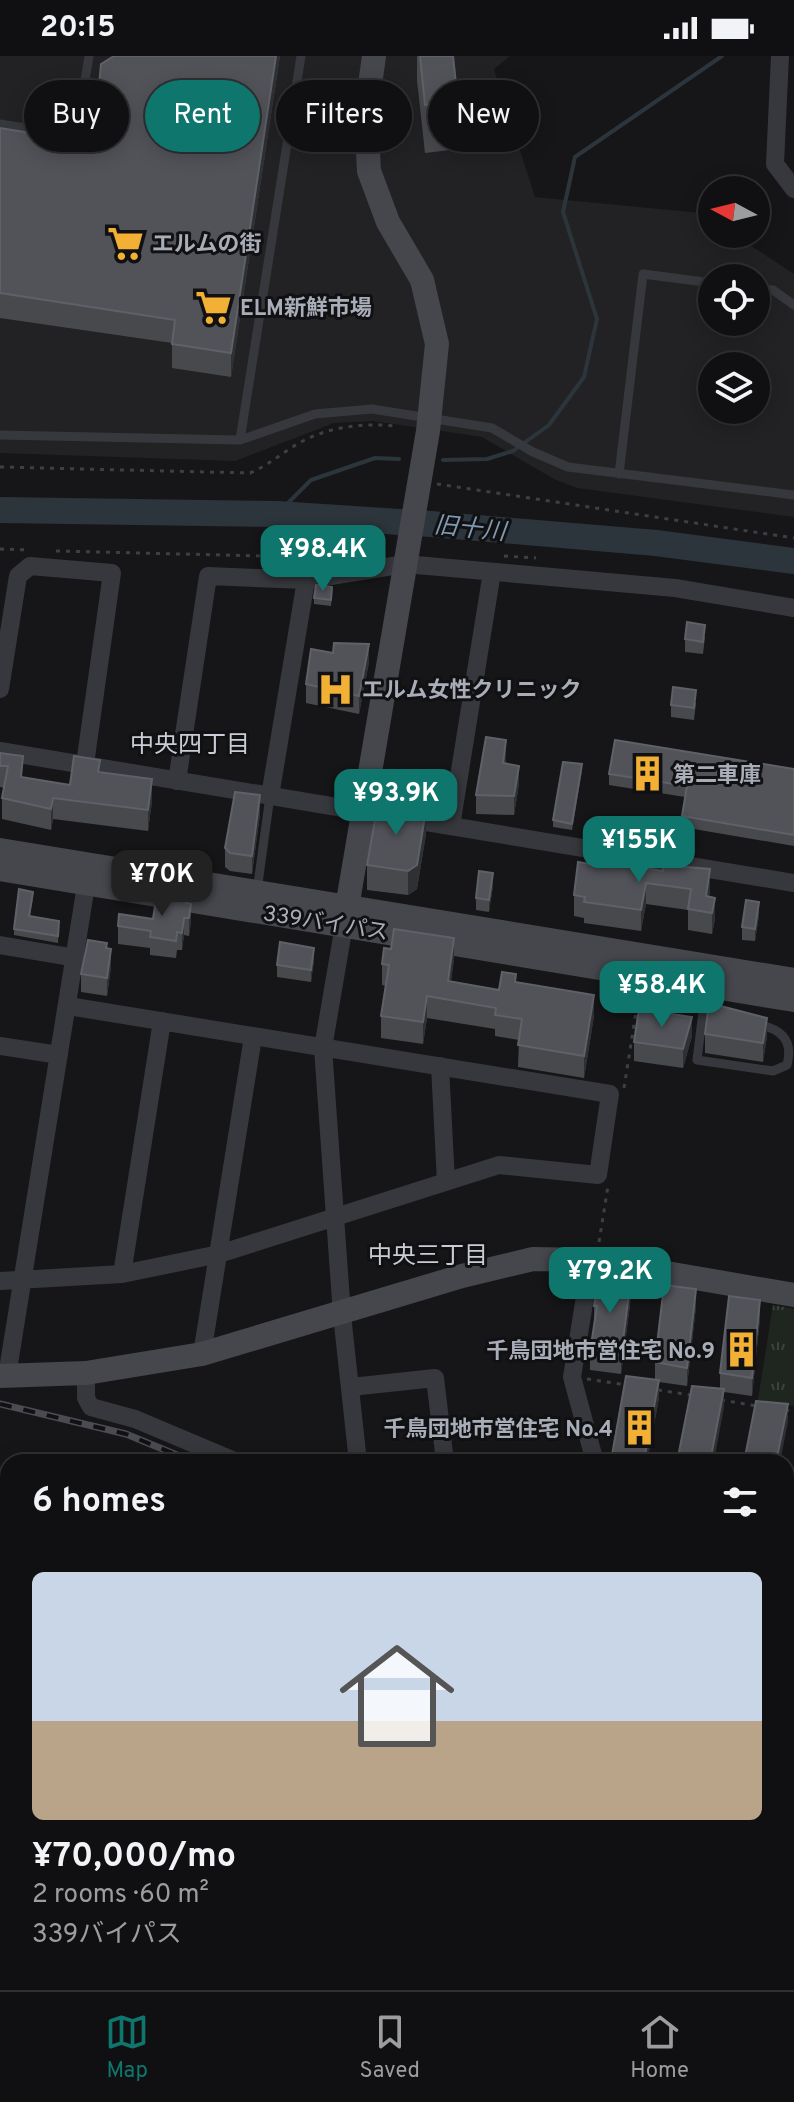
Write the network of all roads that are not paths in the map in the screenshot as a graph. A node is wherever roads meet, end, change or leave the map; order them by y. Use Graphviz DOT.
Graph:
graph roads {
  1 [pos="89,56"];
  2 [pos="301,56"];
  3 [pos="374,56"];
  4 [pos="780,56"];
  5 [pos="85,80"];
  6 [pos="785,112"];
  7 [pos="0,124"];
  8 [pos="24,128"];
  9 [pos="794,189"];
  10 [pos="698,281"];
  11 [pos="770,290"];
  12 [pos="794,305"];
  13 [pos="423,425"];
  14 [pos="0,435"];
  15 [pos="240,440"];
  16 [pos="619,474"];
  17 [pos="794,495"];
  18 [pos="406,559"];
  19 [pos="492,572"];
  20 [pos="310,576"];
  21 [pos="794,608"];
  22 [pos="0,689"];
  23 [pos="0,751"];
  24 [pos="85,764"];
  25 [pos="177,781"];
  26 [pos="270,796"];
  27 [pos="362,811"];
  28 [pos="451,826"];
  29 [pos="0,850"];
  30 [pos="0,869"];
  31 [pos="88,874"];
  32 [pos="794,883"];
  33 [pos="257,891"];
  34 [pos="346,915"];
  35 [pos="0,945"];
  36 [pos="76,958"];
  37 [pos="794,980"];
  38 [pos="706,985"];
  39 [pos="794,1000"];
  40 [pos="68,1006"];
  41 [pos="162,1021"];
  42 [pos="747,1023"];
  43 [pos="253,1037"];
  44 [pos="0,1046"];
  45 [pos="323,1048"];
  46 [pos="59,1055"];
  47 [pos="440,1066"];
  48 [pos="446,1182"];
  49 [pos="337,1218"];
  50 [pos="219,1254"];
  51 [pos="591,1260"];
  52 [pos="122,1274"];
  53 [pos="0,1281"];
  54 [pos="21,1281"];
  55 [pos="794,1295"];
  56 [pos="342,1315"];
  57 [pos="202,1354"];
  58 [pos="86,1373"];
  59 [pos="4,1376"];
  60 [pos="351,1387"];
  61 [pos="218,1454"];
  62 [pos="357,1454"];
  63 [pos="444,1454"];
  64 [pos="593,1454"];
  65 [pos="794,1516"];
  66 [pos="794,1534"];
  1 -- 5 [label="lane"];
  2 -- 15 [label="lane"];
  3 -- 13 [label="street"];
  4 -- 6 [label="street"];
  6 -- 9 [label="street"];
  7 -- 8 [label="lane"];
  10 -- 16 [label="lane"];
  11 -- 12 [label="lane"];
  13 -- 15 [label="lane"];
  13 -- 16 [label="lane"];
  13 -- 18 [label="street"];
  14 -- 15 [label="lane"];
  16 -- 17 [label="lane"];
  18 -- 19 [label="street"];
  18 -- 20 [label="street"];
  18 -- 27 [label="street"];
  19 -- 21 [label="street"];
  19 -- 28 [label="street"];
  20 -- 25 [label="street"];
  20 -- 26 [label="street"];
  22 -- 24 [label="street"];
  23 -- 24 [label="street"];
  24 -- 25 [label="street"];
  25 -- 26 [label="street"];
  26 -- 27 [label="street"];
  26 -- 33 [label="lane"];
  27 -- 28 [label="street"];
  27 -- 34 [label="street"];
  28 -- 32 [label="street"];
  29 -- 31 [label="street"];
  30 -- 31 [label="street, 339バイパス"];
  31 -- 33 [label="street"];
  31 -- 34 [label="street, 339バイパス"];
  31 -- 36 [label="street"];
  33 -- 34 [label="street"];
  34 -- 37 [label="street"];
  34 -- 38 [label="street, 339バイパス"];
  34 -- 45 [label="street"];
  35 -- 36 [label="street"];
  36 -- 40 [label="street"];
  38 -- 39 [label="street, 339バイパス"];
  38 -- 42 [label="lane"];
  40 -- 41 [label="street"];
  40 -- 46 [label="street"];
  41 -- 43 [label="street"];
  41 -- 52 [label="street"];
  43 -- 45 [label="street"];
  43 -- 50 [label="street"];
  44 -- 46 [label="street"];
  45 -- 47 [label="street"];
  45 -- 49 [label="street"];
  46 -- 54 [label="street"];
  47 -- 48 [label="street"];
  47 -- 48 [label="street"];
  48 -- 49 [label="street"];
  49 -- 50 [label="street"];
  49 -- 56 [label="street"];
  50 -- 52 [label="street"];
  50 -- 57 [label="street"];
  51 -- 55 [label="street"];
  51 -- 56 [label="street"];
  51 -- 64 [label="street"];
  52 -- 54 [label="street"];
  53 -- 54 [label="street"];
  54 -- 59 [label="street"];
  56 -- 57 [label="street"];
  56 -- 60 [label="street"];
  57 -- 58 [label="street"];
  58 -- 59 [label="street"];
  58 -- 61 [label="street"];
  60 -- 62 [label="street"];
  60 -- 63 [label="street"];
  65 -- 66 [label="street"];
}
